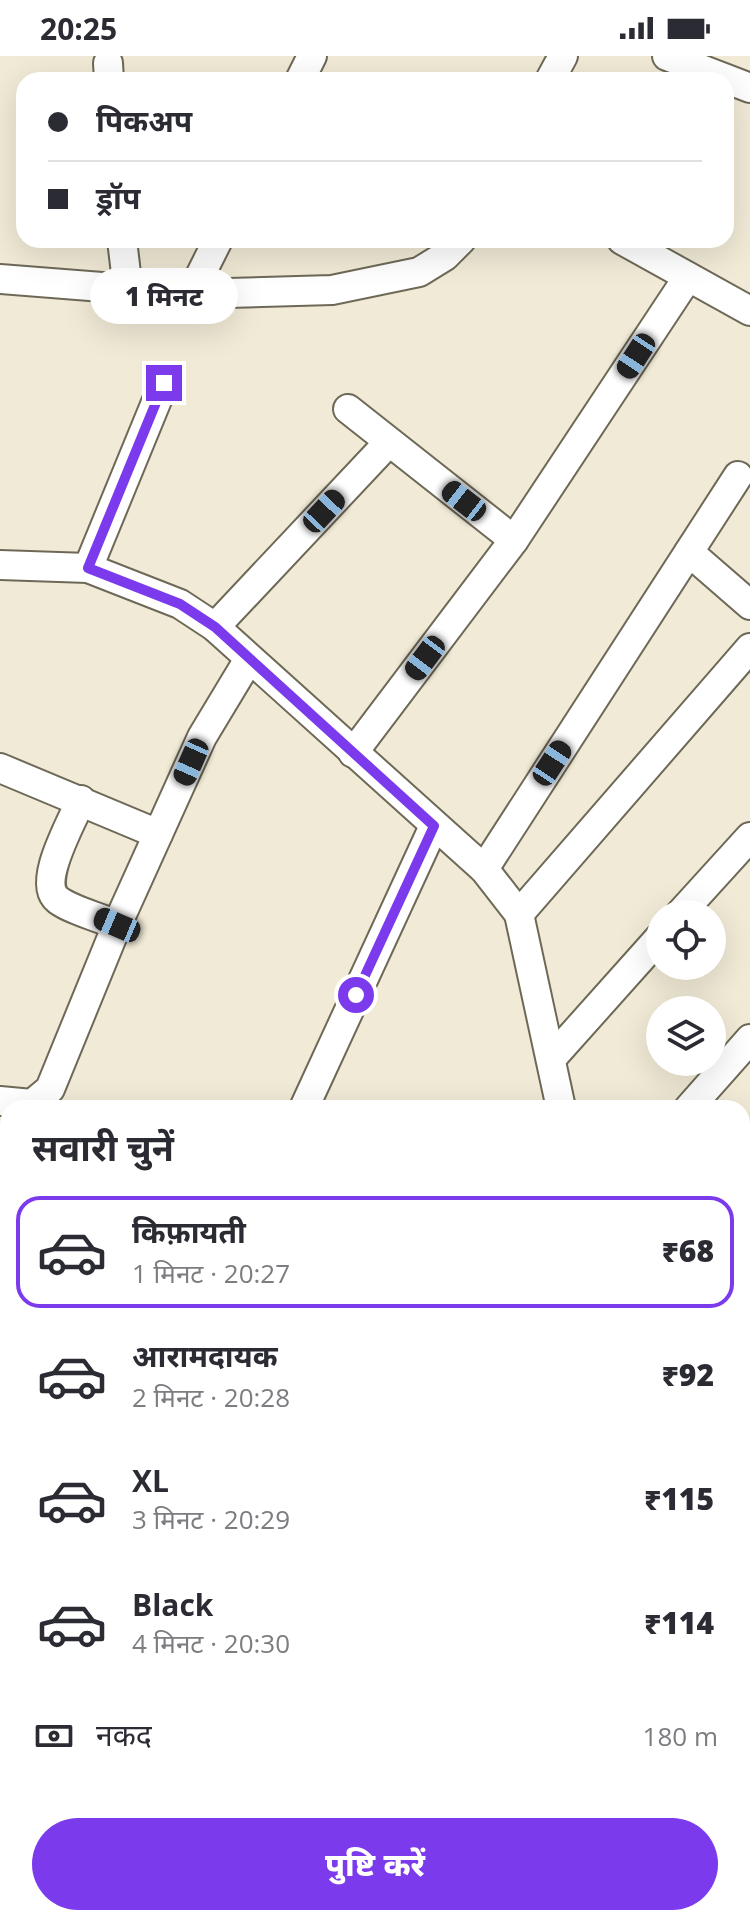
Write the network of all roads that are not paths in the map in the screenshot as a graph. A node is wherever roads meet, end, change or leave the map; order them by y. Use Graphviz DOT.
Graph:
graph roads {
  1 [pos="667,56"];
  2 [pos="708,72"];
  3 [pos="123,248"];
  4 [pos="214,248"];
  5 [pos="453,248"];
  6 [pos="636,248"];
  7 [pos="688,277"];
  8 [pos="0,279"];
  9 [pos="128,290"];
  10 [pos="191,294"];
  11 [pos="750,311"];
  12 [pos="164,383"];
  13 [pos="348,409"];
  14 [pos="389,442"];
  15 [pos="738,476"];
  16 [pos="514,540"];
  17 [pos="689,552"];
  18 [pos="0,565"];
  19 [pos="88,568"];
  20 [pos="750,605"];
  21 [pos="215,627"];
  22 [pos="750,648"];
  23 [pos="249,659"];
  24 [pos="353,753"];
  25 [pos="0,768"];
  26 [pos="81,800"];
  27 [pos="434,826"];
  28 [pos="158,834"];
  29 [pos="750,837"];
  30 [pos="484,869"];
  31 [pos="693,900"];
  32 [pos="519,914"];
  33 [pos="117,925"];
  34 [pos="646,953"];
  35 [pos="750,1039"];
  36 [pos="551,1059"];
  37 [pos="39,1100"];
  38 [pos="308,1100"];
  39 [pos="556,1100"];
  40 [pos="696,1100"];
  1 -- 2 [label="street"];
  3 -- 9 [label="street"];
  4 -- 10 [label="street"];
  5 -- 10 [label="street"];
  6 -- 7 [label="street"];
  7 -- 11 [label="street"];
  7 -- 16 [label="street"];
  8 -- 9 [label="street"];
  9 -- 10 [label="street"];
  12 -- 19 [label="street"];
  13 -- 14 [label="street"];
  14 -- 16 [label="street"];
  14 -- 21 [label="street"];
  15 -- 17 [label="street"];
  16 -- 24 [label="street"];
  17 -- 20 [label="street"];
  17 -- 30 [label="street"];
  18 -- 19 [label="street"];
  19 -- 21 [label="street"];
  21 -- 23 [label="street"];
  22 -- 32 [label="street"];
  23 -- 24 [label="street"];
  23 -- 28 [label="street"];
  24 -- 27 [label="street"];
  25 -- 26 [label="street"];
  26 -- 28 [label="street"];
  26 -- 33 [label="street"];
  27 -- 30 [label="street"];
  27 -- 38 [label="street"];
  28 -- 33 [label="street"];
  29 -- 31 [label="street"];
  30 -- 32 [label="street"];
  32 -- 36 [label="street"];
  33 -- 37 [label="street"];
  34 -- 36 [label="street"];
  35 -- 40 [label="street"];
  36 -- 39 [label="street"];
}
